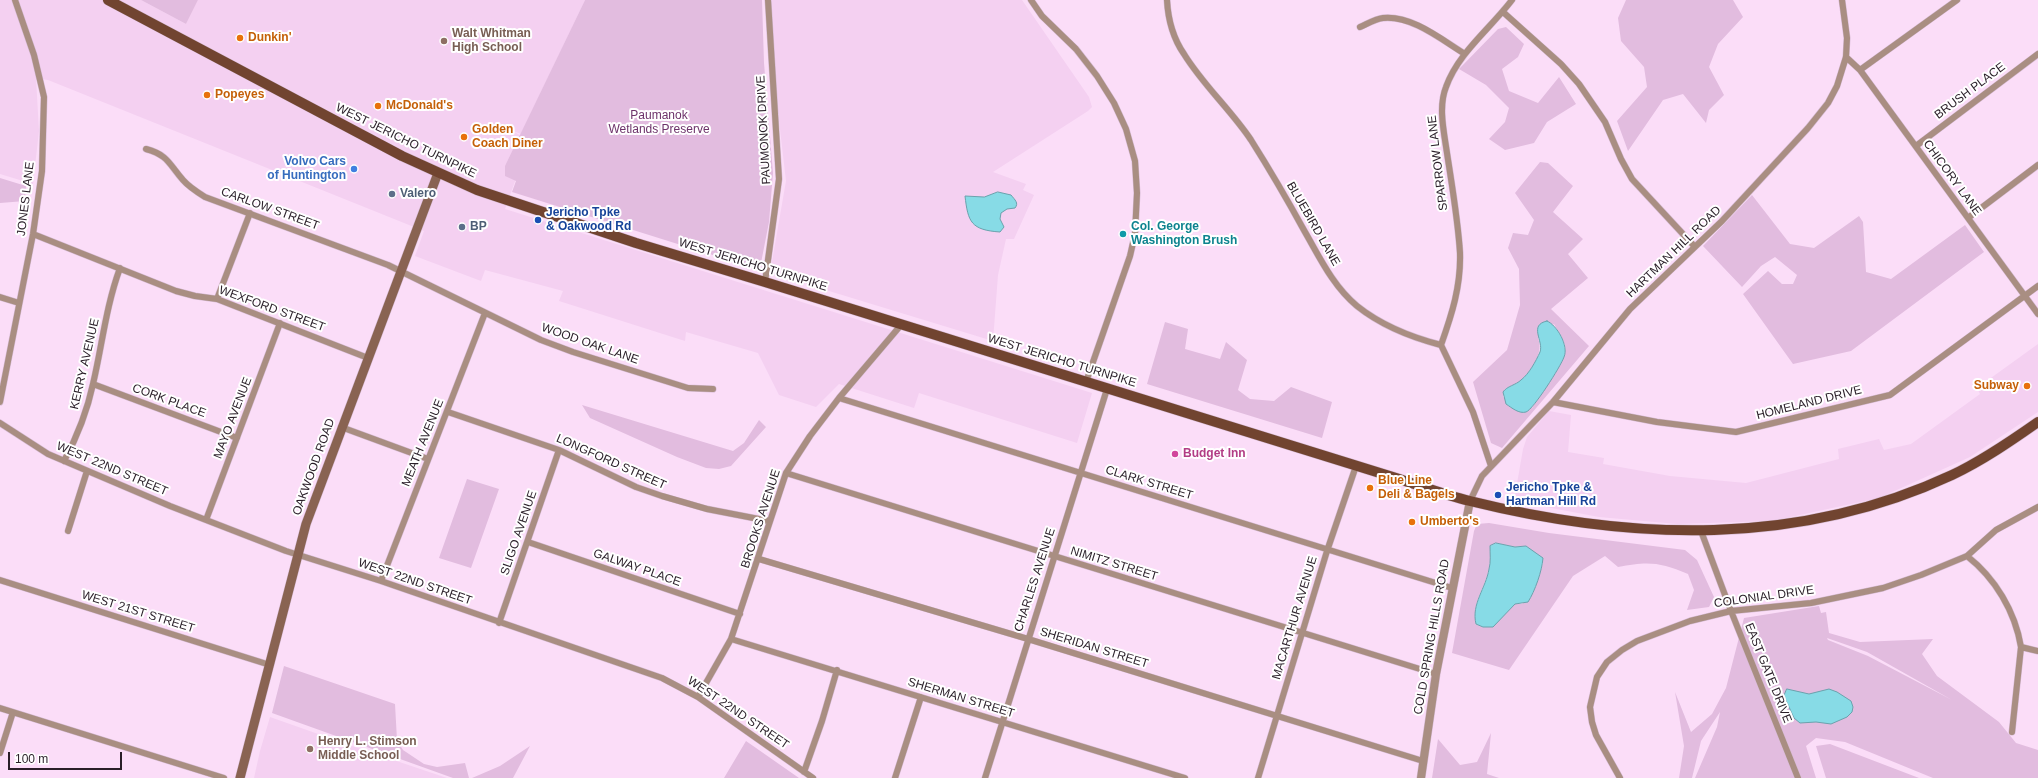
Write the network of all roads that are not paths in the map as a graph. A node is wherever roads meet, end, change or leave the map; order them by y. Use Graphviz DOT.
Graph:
graph roads {
  1 [pos="15,0"];
  2 [pos="108,0"];
  3 [pos="768,0"];
  4 [pos="1030,0"];
  5 [pos="1167,0"];
  6 [pos="1512,0"];
  7 [pos="1842,0"];
  8 [pos="1957,0"];
  9 [pos="1503,12"];
  10 [pos="1360,27"];
  11 [pos="1465,54"];
  12 [pos="2038,54"];
  13 [pos="1846,57"];
  14 [pos="1860,70"];
  15 [pos="1916,146"];
  16 [pos="146,150"];
  17 [pos="2038,165"];
  18 [pos="438,173"];
  19 [pos="250,213"];
  20 [pos="1968,218"];
  21 [pos="33,234"];
  22 [pos="1695,247"];
  23 [pos="120,268"];
  24 [pos="400,272"];
  25 [pos="765,282"];
  26 [pos="2038,286"];
  27 [pos="2025,296"];
  28 [pos="0,297"];
  29 [pos="217,299"];
  30 [pos="19,303"];
  31 [pos="485,313"];
  32 [pos="2038,314"];
  33 [pos="280,323"];
  34 [pos="901,326"];
  35 [pos="1441,344"];
  36 [pos="368,358"];
  37 [pos="1086,382"];
  38 [pos="93,384"];
  39 [pos="713,389"];
  40 [pos="1107,389"];
  41 [pos="839,398"];
  42 [pos="0,402"];
  43 [pos="1552,402"];
  44 [pos="448,412"];
  45 [pos="2038,422"];
  46 [pos="0,423"];
  47 [pos="341,427"];
  48 [pos="237,438"];
  49 [pos="559,450"];
  50 [pos="428,459"];
  51 [pos="64,461"];
  52 [pos="1356,466"];
  53 [pos="1491,466"];
  54 [pos="87,472"];
  55 [pos="786,473"];
  56 [pos="1080,473"];
  57 [pos="1470,501"];
  58 [pos="2038,507"];
  59 [pos="206,520"];
  60 [pos="769,522"];
  61 [pos="68,531"];
  62 [pos="1701,531"];
  63 [pos="528,542"];
  64 [pos="1327,551"];
  65 [pos="297,555"];
  66 [pos="1967,556"];
  67 [pos="1054,557"];
  68 [pos="759,558"];
  69 [pos="0,580"];
  70 [pos="381,581"];
  71 [pos="1452,588"];
  72 [pos="1731,610"];
  73 [pos="740,614"];
  74 [pos="499,623"];
  75 [pos="1302,633"];
  76 [pos="731,639"];
  77 [pos="1028,639"];
  78 [pos="2021,647"];
  79 [pos="2038,651"];
  80 [pos="270,665"];
  81 [pos="837,670"];
  82 [pos="1436,674"];
  83 [pos="698,697"];
  84 [pos="921,697"];
  85 [pos="0,708"];
  86 [pos="13,712"];
  87 [pos="1277,716"];
  88 [pos="1003,722"];
  89 [pos="2012,732"];
  90 [pos="0,753"];
  91 [pos="1423,761"];
  92 [pos="804,772"];
  93 [pos="224,778"];
  94 [pos="240,778"];
  95 [pos="813,778"];
  96 [pos="896,778"];
  97 [pos="986,778"];
  98 [pos="1185,778"];
  99 [pos="1258,778"];
  100 [pos="1421,778"];
  101 [pos="1620,778"];
  102 [pos="1798,778"];
  1 -- 21 [label="street, JONES LANE"];
  2 -- 18 [label="main road, WEST JERICHO TURNPIKE"];
  3 -- 25 [label="street, PAUMONOK DRIVE"];
  4 -- 37 [label="street"];
  5 -- 35 [label="street, BLUEBIRD LANE"];
  6 -- 9 [label="street, SPARROW LANE"];
  7 -- 13 [label="street, HARTMAN HILL ROAD"];
  8 -- 14 [label="street"];
  9 -- 11 [label="street, SPARROW LANE"];
  9 -- 22 [label="street"];
  10 -- 11 [label="street"];
  11 -- 35 [label="street, SPARROW LANE"];
  12 -- 15 [label="street, BRUSH PLACE"];
  13 -- 14 [label="street, CHICORY LANE"];
  13 -- 22 [label="street, HARTMAN HILL ROAD"];
  14 -- 15 [label="street, CHICORY LANE"];
  15 -- 20 [label="street, CHICORY LANE"];
  16 -- 19 [label="street, CARLOW STREET"];
  17 -- 20 [label="street"];
  18 -- 24 [label="main road, OAKWOOD ROAD"];
  18 -- 25 [label="main road, WEST JERICHO TURNPIKE"];
  19 -- 24 [label="street, CARLOW STREET"];
  19 -- 29 [label="street"];
  20 -- 27 [label="street, CHICORY LANE"];
  21 -- 23 [label="street, WEXFORD STREET"];
  21 -- 30 [label="street, JONES LANE"];
  22 -- 43 [label="street, HARTMAN HILL ROAD"];
  23 -- 29 [label="street, WEXFORD STREET"];
  23 -- 38 [label="street, KERRY AVENUE"];
  24 -- 31 [label="street, WOOD OAK LANE"];
  24 -- 36 [label="main road, OAKWOOD ROAD"];
  25 -- 34 [label="main road, WEST JERICHO TURNPIKE"];
  26 -- 27 [label="street, HOMELAND DRIVE"];
  27 -- 32 [label="street, CHICORY LANE"];
  27 -- 43 [label="street, HOMELAND DRIVE"];
  28 -- 30 [label="street"];
  29 -- 33 [label="street, WEXFORD STREET"];
  30 -- 42 [label="street, JONES LANE"];
  31 -- 39 [label="street, WOOD OAK LANE"];
  31 -- 44 [label="street, MEATH AVENUE"];
  33 -- 36 [label="street, WEXFORD STREET"];
  33 -- 48 [label="street, MAYO AVENUE"];
  34 -- 37 [label="main road, WEST JERICHO TURNPIKE"];
  34 -- 41 [label="street, BROOKS AVENUE"];
  35 -- 53 [label="street"];
  36 -- 47 [label="main road, OAKWOOD ROAD"];
  37 -- 40 [label="main road, WEST JERICHO TURNPIKE"];
  38 -- 48 [label="street, CORK PLACE"];
  38 -- 51 [label="street, KERRY AVENUE"];
  40 -- 52 [label="main road, WEST JERICHO TURNPIKE"];
  40 -- 56 [label="street, CHARLES AVENUE"];
  41 -- 55 [label="street, BROOKS AVENUE"];
  41 -- 56 [label="street, CLARK STREET"];
  43 -- 53 [label="street, HARTMAN HILL ROAD"];
  44 -- 49 [label="street, LONGFORD STREET"];
  44 -- 50 [label="street, MEATH AVENUE"];
  45 -- 62 [label="main road, WEST JERICHO TURNPIKE"];
  46 -- 51 [label="street, WEST 22ND STREET"];
  47 -- 50 [label="street"];
  47 -- 65 [label="main road, OAKWOOD ROAD"];
  48 -- 59 [label="street, MAYO AVENUE"];
  49 -- 60 [label="street, LONGFORD STREET"];
  49 -- 63 [label="street, SLIGO AVENUE"];
  50 -- 70 [label="street, MEATH AVENUE"];
  51 -- 54 [label="street, WEST 22ND STREET"];
  52 -- 57 [label="main road, WEST JERICHO TURNPIKE"];
  52 -- 64 [label="street, MACARTHUR AVENUE"];
  53 -- 57 [label="street, HARTMAN HILL ROAD"];
  54 -- 59 [label="street, WEST 22ND STREET"];
  54 -- 61 [label="street"];
  55 -- 60 [label="street, BROOKS AVENUE"];
  55 -- 67 [label="street, NIMITZ STREET"];
  56 -- 64 [label="street, CLARK STREET"];
  56 -- 67 [label="street, CHARLES AVENUE"];
  57 -- 62 [label="main road, WEST JERICHO TURNPIKE"];
  57 -- 71 [label="street, COLD SPRING HILLS ROAD"];
  58 -- 66 [label="street, COLONIAL DRIVE"];
  59 -- 65 [label="street, WEST 22ND STREET"];
  60 -- 68 [label="street, BROOKS AVENUE"];
  62 -- 72 [label="street, EAST GATE DRIVE"];
  63 -- 73 [label="street, GALWAY PLACE"];
  63 -- 74 [label="street, SLIGO AVENUE"];
  64 -- 71 [label="street, CLARK STREET"];
  64 -- 75 [label="street, MACARTHUR AVENUE"];
  65 -- 70 [label="street, WEST 22ND STREET"];
  65 -- 80 [label="main road, OAKWOOD ROAD"];
  66 -- 72 [label="street, COLONIAL DRIVE"];
  66 -- 78 [label="street"];
  67 -- 75 [label="street, NIMITZ STREET"];
  67 -- 77 [label="street, CHARLES AVENUE"];
  68 -- 73 [label="street, BROOKS AVENUE"];
  68 -- 77 [label="street, SHERIDAN STREET"];
  69 -- 80 [label="street, WEST 21ST STREET"];
  70 -- 74 [label="street, WEST 22ND STREET"];
  71 -- 82 [label="street, COLD SPRING HILLS ROAD"];
  72 -- 101 [label="street, COLONIAL DRIVE"];
  72 -- 102 [label="street, EAST GATE DRIVE"];
  73 -- 76 [label="street, BROOKS AVENUE"];
  74 -- 83 [label="street, WEST 22ND STREET"];
  75 -- 82 [label="street, NIMITZ STREET"];
  75 -- 87 [label="street, MACARTHUR AVENUE"];
  76 -- 81 [label="street, SHERMAN STREET"];
  76 -- 83 [label="street, BROOKS AVENUE"];
  77 -- 87 [label="street, SHERIDAN STREET"];
  77 -- 88 [label="street, CHARLES AVENUE"];
  78 -- 79 [label="street"];
  78 -- 89 [label="street"];
  80 -- 94 [label="main road, OAKWOOD ROAD"];
  81 -- 84 [label="street, SHERMAN STREET"];
  81 -- 92 [label="street"];
  82 -- 91 [label="street, COLD SPRING HILLS ROAD"];
  83 -- 92 [label="street, WEST 22ND STREET"];
  84 -- 88 [label="street, SHERMAN STREET"];
  84 -- 96 [label="street"];
  85 -- 86 [label="street"];
  86 -- 90 [label="street"];
  86 -- 93 [label="street"];
  87 -- 91 [label="street, SHERIDAN STREET"];
  87 -- 99 [label="street, MACARTHUR AVENUE"];
  88 -- 97 [label="street, CHARLES AVENUE"];
  88 -- 98 [label="street, SHERMAN STREET"];
  91 -- 100 [label="street, COLD SPRING HILLS ROAD"];
  92 -- 95 [label="street, WEST 22ND STREET"];
}
